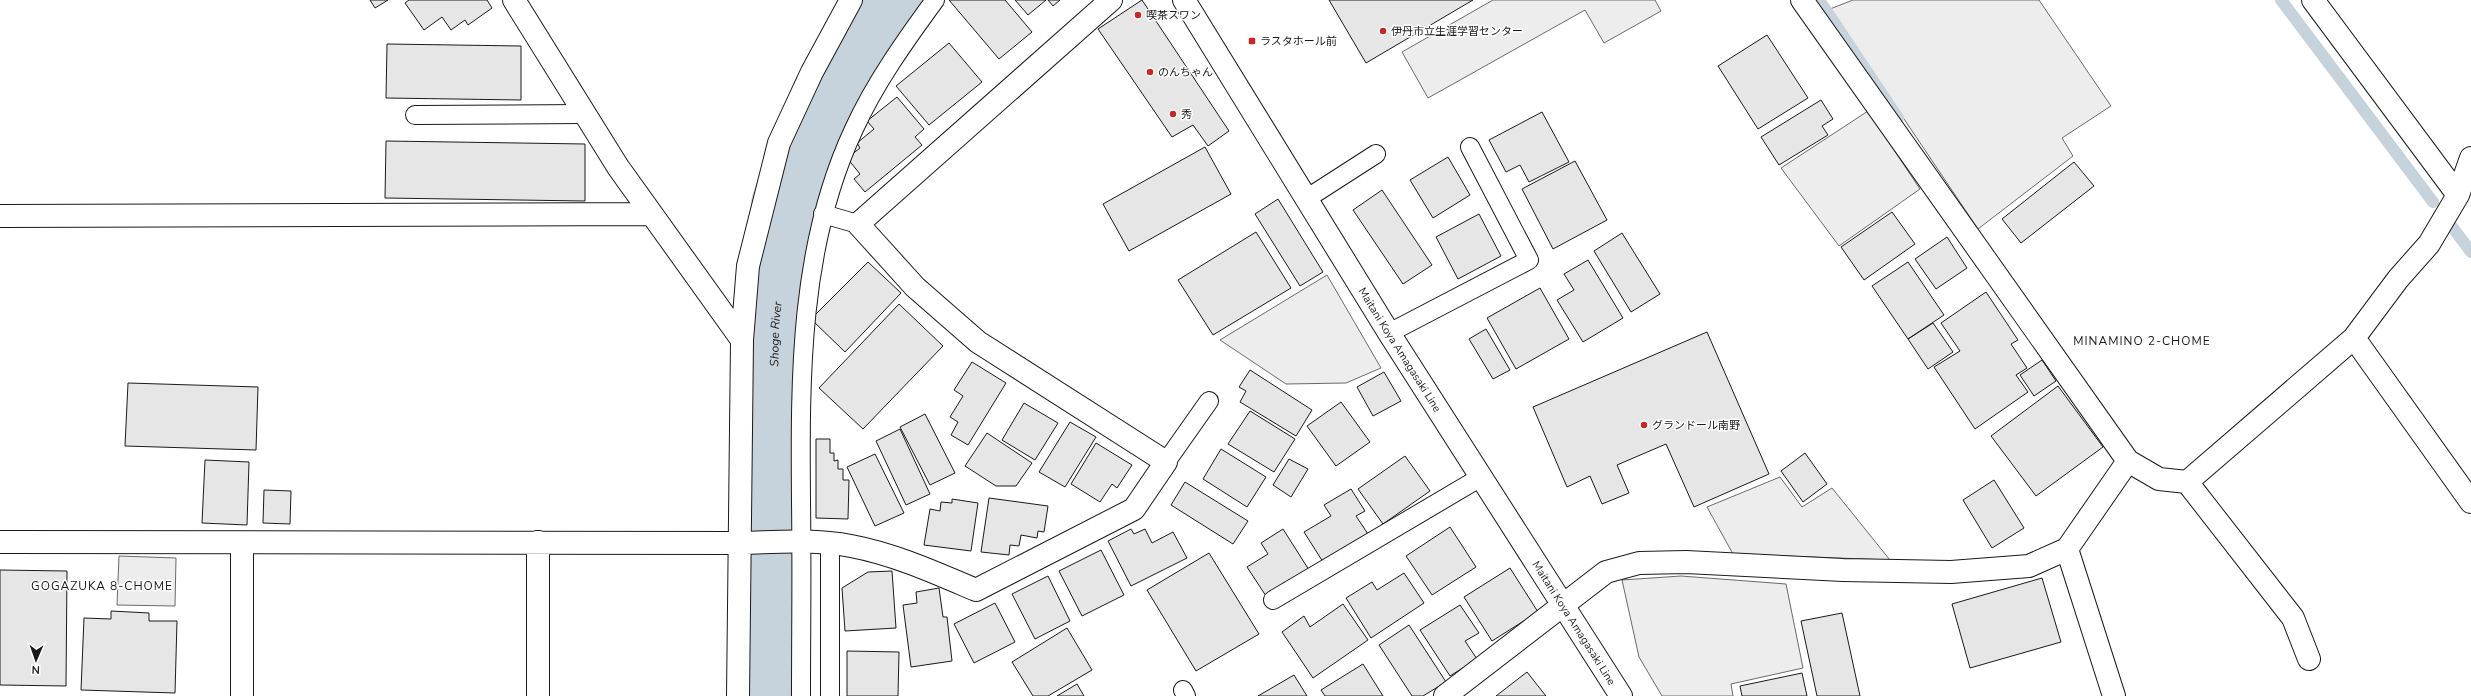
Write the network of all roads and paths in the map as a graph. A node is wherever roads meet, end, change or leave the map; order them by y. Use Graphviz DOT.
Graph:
graph roads {
  1 [pos="514,0"];
  2 [pos="851,0"];
  3 [pos="935,0"];
  4 [pos="1112,0"];
  5 [pos="1184,0"];
  6 [pos="1802,0"];
  7 [pos="2314,0"];
  8 [pos="584,114"];
  9 [pos="415,115"];
  10 [pos="1470,147"];
  11 [pos="1376,154"];
  12 [pos="2471,158"];
  13 [pos="2458,195"];
  14 [pos="1306,199"];
  15 [pos="651,214"];
  16 [pos="823,214"];
  17 [pos="0,216"];
  18 [pos="858,224"];
  19 [pos="1389,333"];
  20 [pos="2354,338"];
  21 [pos="742,340"];
  22 [pos="1210,401"];
  23 [pos="2128,461"];
  24 [pos="1166,462"];
  25 [pos="1481,477"];
  26 [pos="2186,482"];
  27 [pos="2471,502"];
  28 [pos="795,541"];
  29 [pos="0,542"];
  30 [pos="538,542"];
  31 [pos="242,543"];
  32 [pos="747,543"];
  33 [pos="830,544"];
  34 [pos="2067,549"];
  35 [pos="1273,600"];
  36 [pos="1563,604"];
  37 [pos="2310,659"];
  38 [pos="242,696"];
  39 [pos="538,696"];
  40 [pos="738,696"];
  41 [pos="801,696"];
  42 [pos="830,696"];
  43 [pos="1447,696"];
  44 [pos="1621,696"];
  45 [pos="2114,696"];
  1 -- 8 [label="street"];
  2 -- 21 [label="street"];
  3 -- 16 [label="lane"];
  4 -- 18 [label="street"];
  5 -- 14 [label="street, Maitani Koya Amagasaki Line"];
  6 -- 23 [label="street"];
  7 -- 13 [label="street"];
  8 -- 9 [label="lane"];
  8 -- 15 [label="street"];
  10 -- 19 [label="lane"];
  11 -- 14 [label="lane"];
  12 -- 13 [label="street"];
  13 -- 20 [label="street"];
  14 -- 19 [label="street, Maitani Koya Amagasaki Line"];
  15 -- 17 [label="street"];
  15 -- 21 [label="street"];
  16 -- 18 [label="lane"];
  16 -- 28 [label="lane"];
  18 -- 24 [label="street"];
  19 -- 25 [label="street, Maitani Koya Amagasaki Line"];
  20 -- 26 [label="street"];
  20 -- 27 [label="street"];
  21 -- 32 [label="street"];
  22 -- 24 [label="lane"];
  23 -- 26 [label="street"];
  23 -- 34 [label="street"];
  24 -- 33 [label="street"];
  25 -- 35 [label="lane"];
  25 -- 36 [label="street, Maitani Koya Amagasaki Line"];
  26 -- 37 [label="street"];
  28 -- 32 [label="street"];
  28 -- 33 [label="street"];
  28 -- 41 [label="lane"];
  29 -- 31 [label="street"];
  30 -- 31 [label="street"];
  30 -- 32 [label="street"];
  30 -- 39 [label="street"];
  31 -- 38 [label="street"];
  32 -- 40 [label="street"];
  33 -- 42 [label="lane"];
  34 -- 36 [label="street"];
  34 -- 45 [label="street"];
  36 -- 43 [label="street"];
  36 -- 44 [label="street, Maitani Koya Amagasaki Line"];
}
